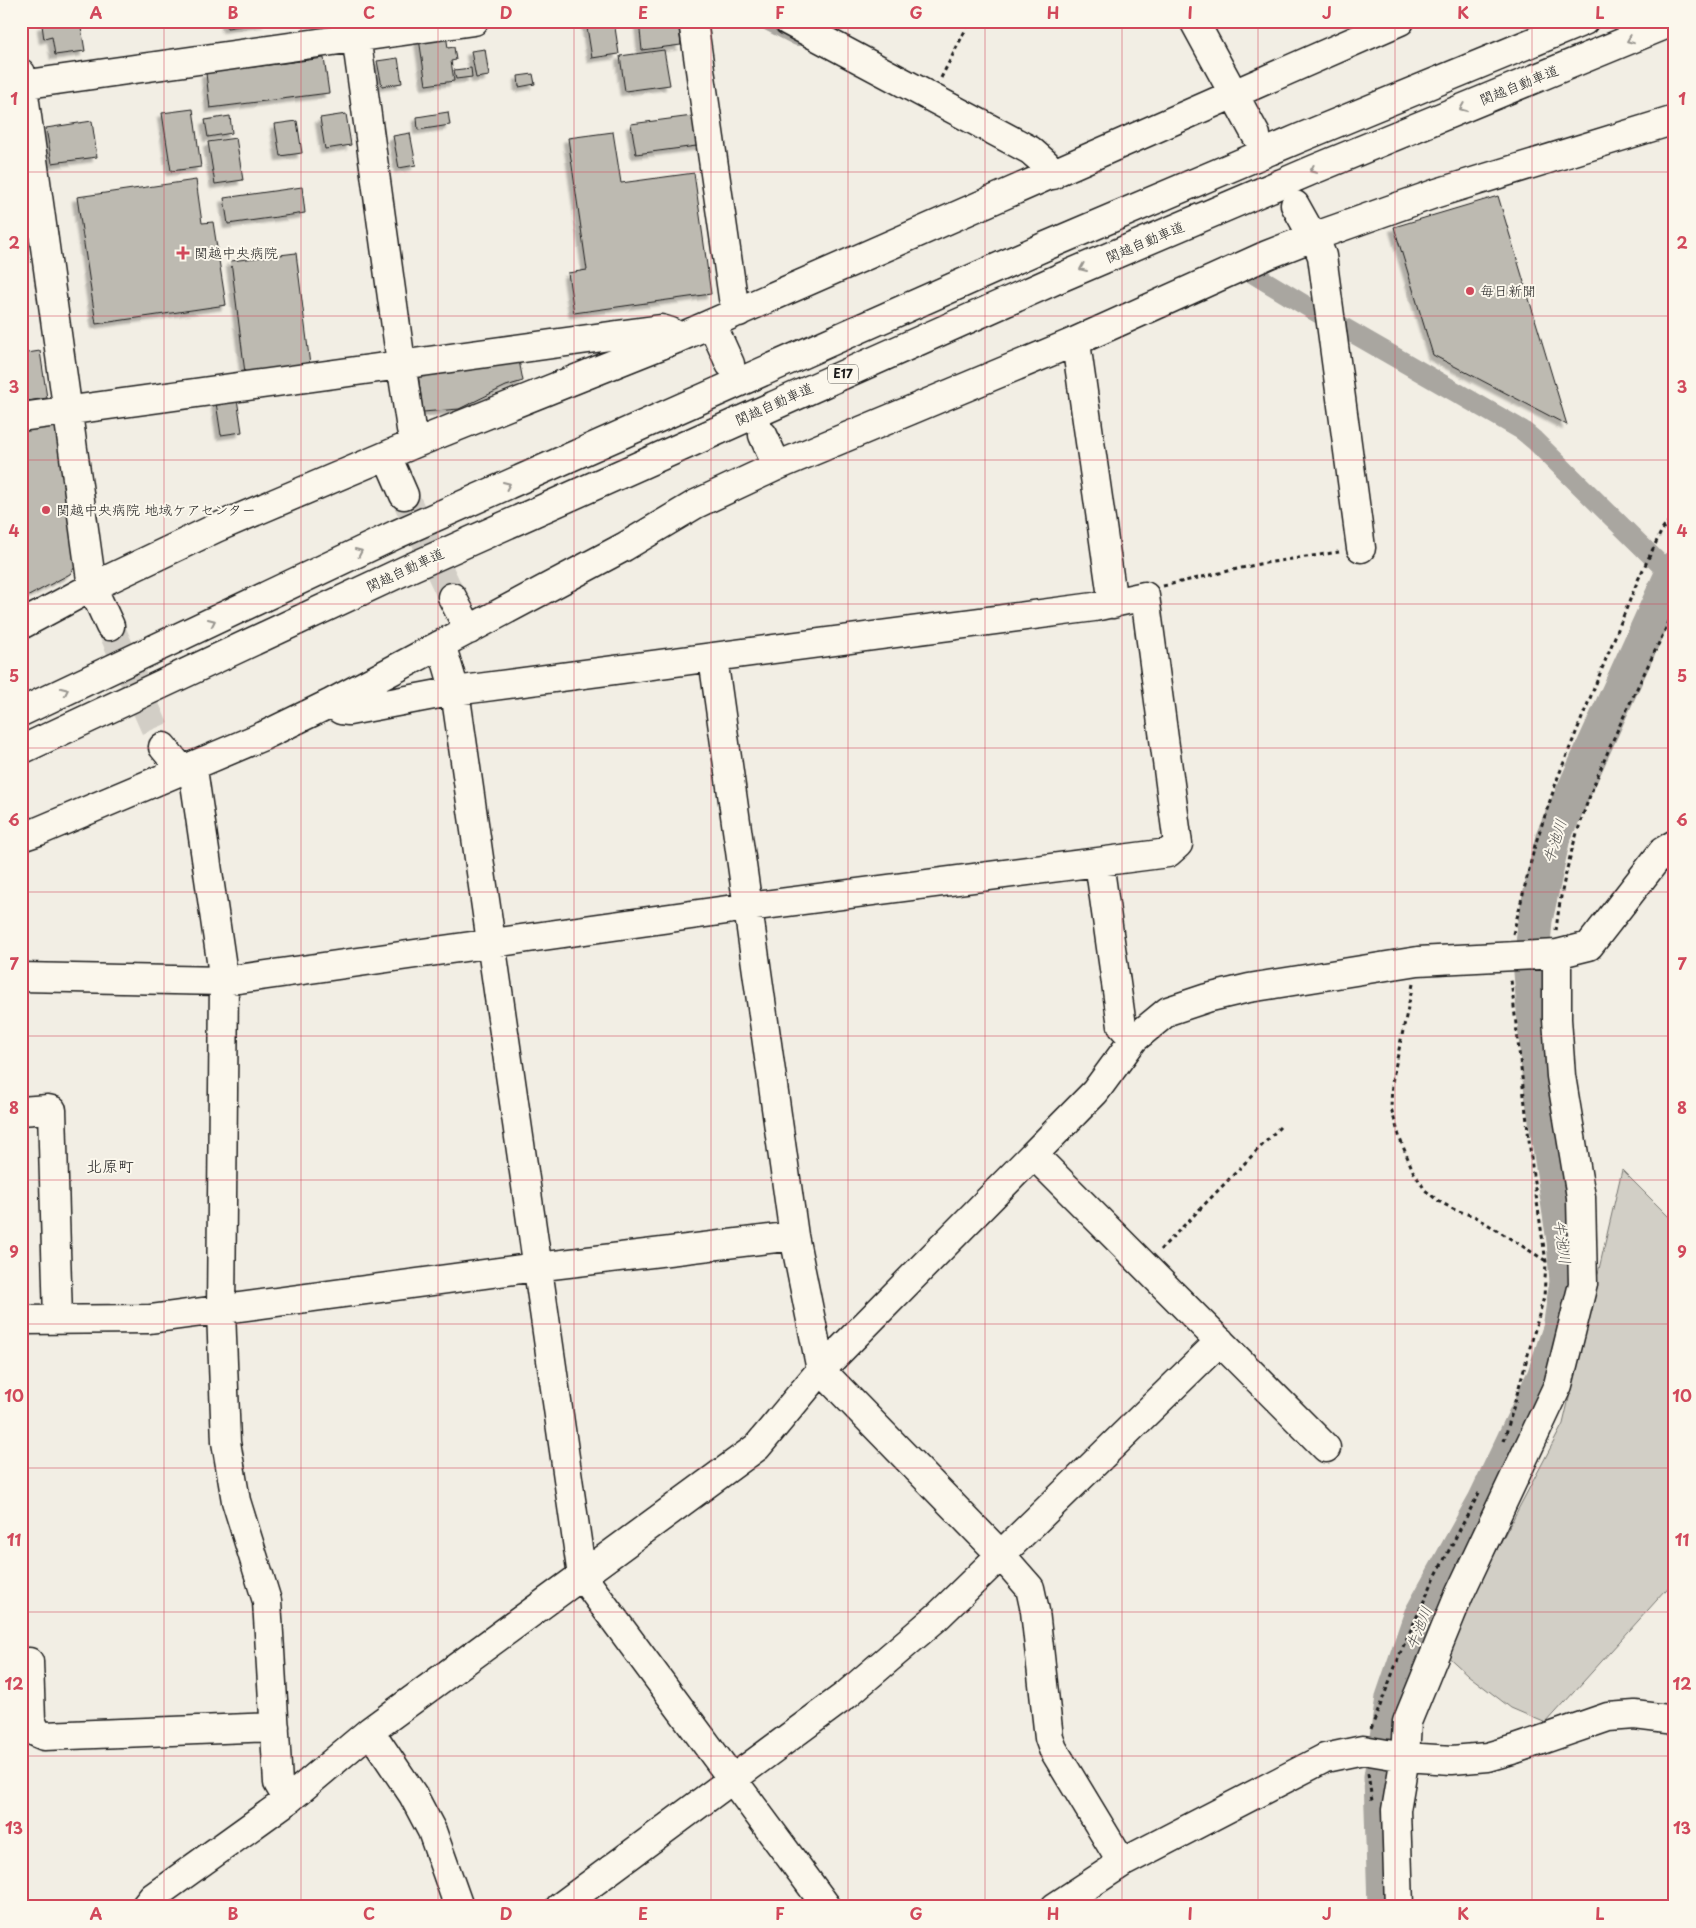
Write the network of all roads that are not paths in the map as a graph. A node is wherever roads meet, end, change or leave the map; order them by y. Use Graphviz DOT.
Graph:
graph roads {
  1 [pos="474,21"];
  2 [pos="694,21"];
  3 [pos="788,21"];
  4 [pos="818,21"];
  5 [pos="1194,21"];
  6 [pos="1400,21"];
  7 [pos="1584,21"];
  8 [pos="1675,22"];
  9 [pos="355,30"];
  10 [pos="22,81"];
  11 [pos="1233,94"];
  12 [pos="1675,120"];
  13 [pos="1256,135"];
  14 [pos="1060,147"];
  15 [pos="1053,175"];
  16 [pos="1295,205"];
  17 [pos="1313,237"];
  18 [pos="739,312"];
  19 [pos="712,324"];
  20 [pos="676,339"];
  21 [pos="1074,342"];
  22 [pos="401,363"];
  23 [pos="730,364"];
  24 [pos="69,410"];
  25 [pos="21,417"];
  26 [pos="763,435"];
  27 [pos="416,443"];
  28 [pos="387,456"];
  29 [pos="777,466"];
  30 [pos="404,495"];
  31 [pos="1361,548"];
  32 [pos="92,587"];
  33 [pos="452,597"];
  34 [pos="1113,604"];
  35 [pos="21,625"];
  36 [pos="110,626"];
  37 [pos="469,630"];
  38 [pos="440,645"];
  39 [pos="713,658"];
  40 [pos="455,691"];
  41 [pos="331,703"];
  42 [pos="21,712"];
  43 [pos="163,747"];
  44 [pos="21,750"];
  45 [pos="182,770"];
  46 [pos="21,837"];
  47 [pos="1675,844"];
  48 [pos="1099,862"];
  49 [pos="748,907"];
  50 [pos="492,944"];
  51 [pos="1552,954"];
  52 [pos="21,977"];
  53 [pos="224,981"];
  54 [pos="1134,1040"];
  55 [pos="21,1111"];
  56 [pos="1034,1155"];
  57 [pos="794,1236"];
  58 [pos="536,1266"];
  59 [pos="220,1311"];
  60 [pos="58,1319"];
  61 [pos="21,1320"];
  62 [pos="1220,1341"];
  63 [pos="821,1370"];
  64 [pos="1326,1448"];
  65 [pos="1001,1555"];
  66 [pos="582,1576"];
  67 [pos="29,1662"];
  68 [pos="26,1714"];
  69 [pos="1675,1720"];
  70 [pos="275,1726"];
  71 [pos="370,1732"];
  72 [pos="1405,1757"];
  73 [pos="732,1780"];
  74 [pos="288,1800"];
  75 [pos="1122,1863"];
  76 [pos="145,1907"];
  77 [pos="459,1907"];
  78 [pos="560,1907"];
  79 [pos="827,1907"];
  80 [pos="1055,1907"];
  81 [pos="1399,1907"];
  1 -- 9 [label="main road"];
  2 -- 18 [label="main road"];
  3 -- 15 [label="main road"];
  4 -- 14 [label="main road"];
  5 -- 11 [label="main road"];
  6 -- 11 [label="main road"];
  42 -- 7 [label="main road, E17, one-way"];
  8 -- 44 [label="main road, 関越自動車道 / E17, one-way"];
  9 -- 10 [label="main road"];
  9 -- 22 [label="main road"];
  10 -- 24 [label="main road"];
  11 -- 13 [label="main road"];
  11 -- 15 [label="main road"];
  12 -- 17 [label="main road"];
  15 -- 18 [label="main road"];
  16 -- 17 [label="main road"];
  17 -- 21 [label="main road"];
  17 -- 31 [label="main road"];
  18 -- 19 [label="main road"];
  19 -- 20 [label="main road"];
  19 -- 23 [label="main road"];
  20 -- 22 [label="main road"];
  20 -- 27 [label="main road"];
  21 -- 29 [label="main road"];
  21 -- 34 [label="main road"];
  22 -- 24 [label="main road"];
  22 -- 27 [label="main road"];
  24 -- 25 [label="main road"];
  24 -- 32 [label="main road"];
  26 -- 29 [label="main road"];
  27 -- 28 [label="main road"];
  28 -- 30 [label="main road"];
  28 -- 32 [label="main road"];
  29 -- 37 [label="main road"];
  32 -- 35 [label="main road"];
  32 -- 36 [label="main road"];
  33 -- 37 [label="main road"];
  34 -- 39 [label="main road"];
  34 -- 48 [label="main road"];
  37 -- 38 [label="main road"];
  38 -- 40 [label="main road"];
  38 -- 41 [label="main road"];
  39 -- 40 [label="main road"];
  39 -- 49 [label="main road"];
  40 -- 41 [label="main road"];
  40 -- 50 [label="main road"];
  41 -- 45 [label="main road"];
  43 -- 45 [label="main road"];
  45 -- 46 [label="main road"];
  45 -- 53 [label="main road"];
  47 -- 51 [label="main road"];
  48 -- 49 [label="main road"];
  48 -- 54 [label="main road"];
  49 -- 50 [label="main road"];
  49 -- 57 [label="main road"];
  50 -- 53 [label="main road"];
  50 -- 58 [label="main road"];
  51 -- 54 [label="main road"];
  51 -- 72 [label="main road"];
  52 -- 53 [label="main road"];
  53 -- 59 [label="main road"];
  54 -- 56 [label="main road"];
  55 -- 60 [label="main road"];
  56 -- 62 [label="main road"];
  56 -- 63 [label="main road"];
  57 -- 58 [label="main road"];
  57 -- 63 [label="main road"];
  58 -- 59 [label="main road"];
  58 -- 66 [label="main road"];
  59 -- 60 [label="main road"];
  59 -- 70 [label="main road"];
  60 -- 61 [label="main road"];
  62 -- 64 [label="main road"];
  62 -- 65 [label="main road"];
  63 -- 65 [label="main road"];
  63 -- 66 [label="main road"];
  65 -- 73 [label="main road"];
  65 -- 75 [label="main road"];
  66 -- 71 [label="main road"];
  66 -- 73 [label="main road"];
  67 -- 68 [label="main road"];
  68 -- 70 [label="main road"];
  69 -- 72 [label="main road"];
  70 -- 74 [label="main road"];
  71 -- 74 [label="main road"];
  71 -- 77 [label="main road"];
  72 -- 75 [label="main road"];
  72 -- 81 [label="main road"];
  73 -- 78 [label="main road"];
  73 -- 79 [label="main road"];
  74 -- 76 [label="main road"];
  75 -- 80 [label="main road"];
}
